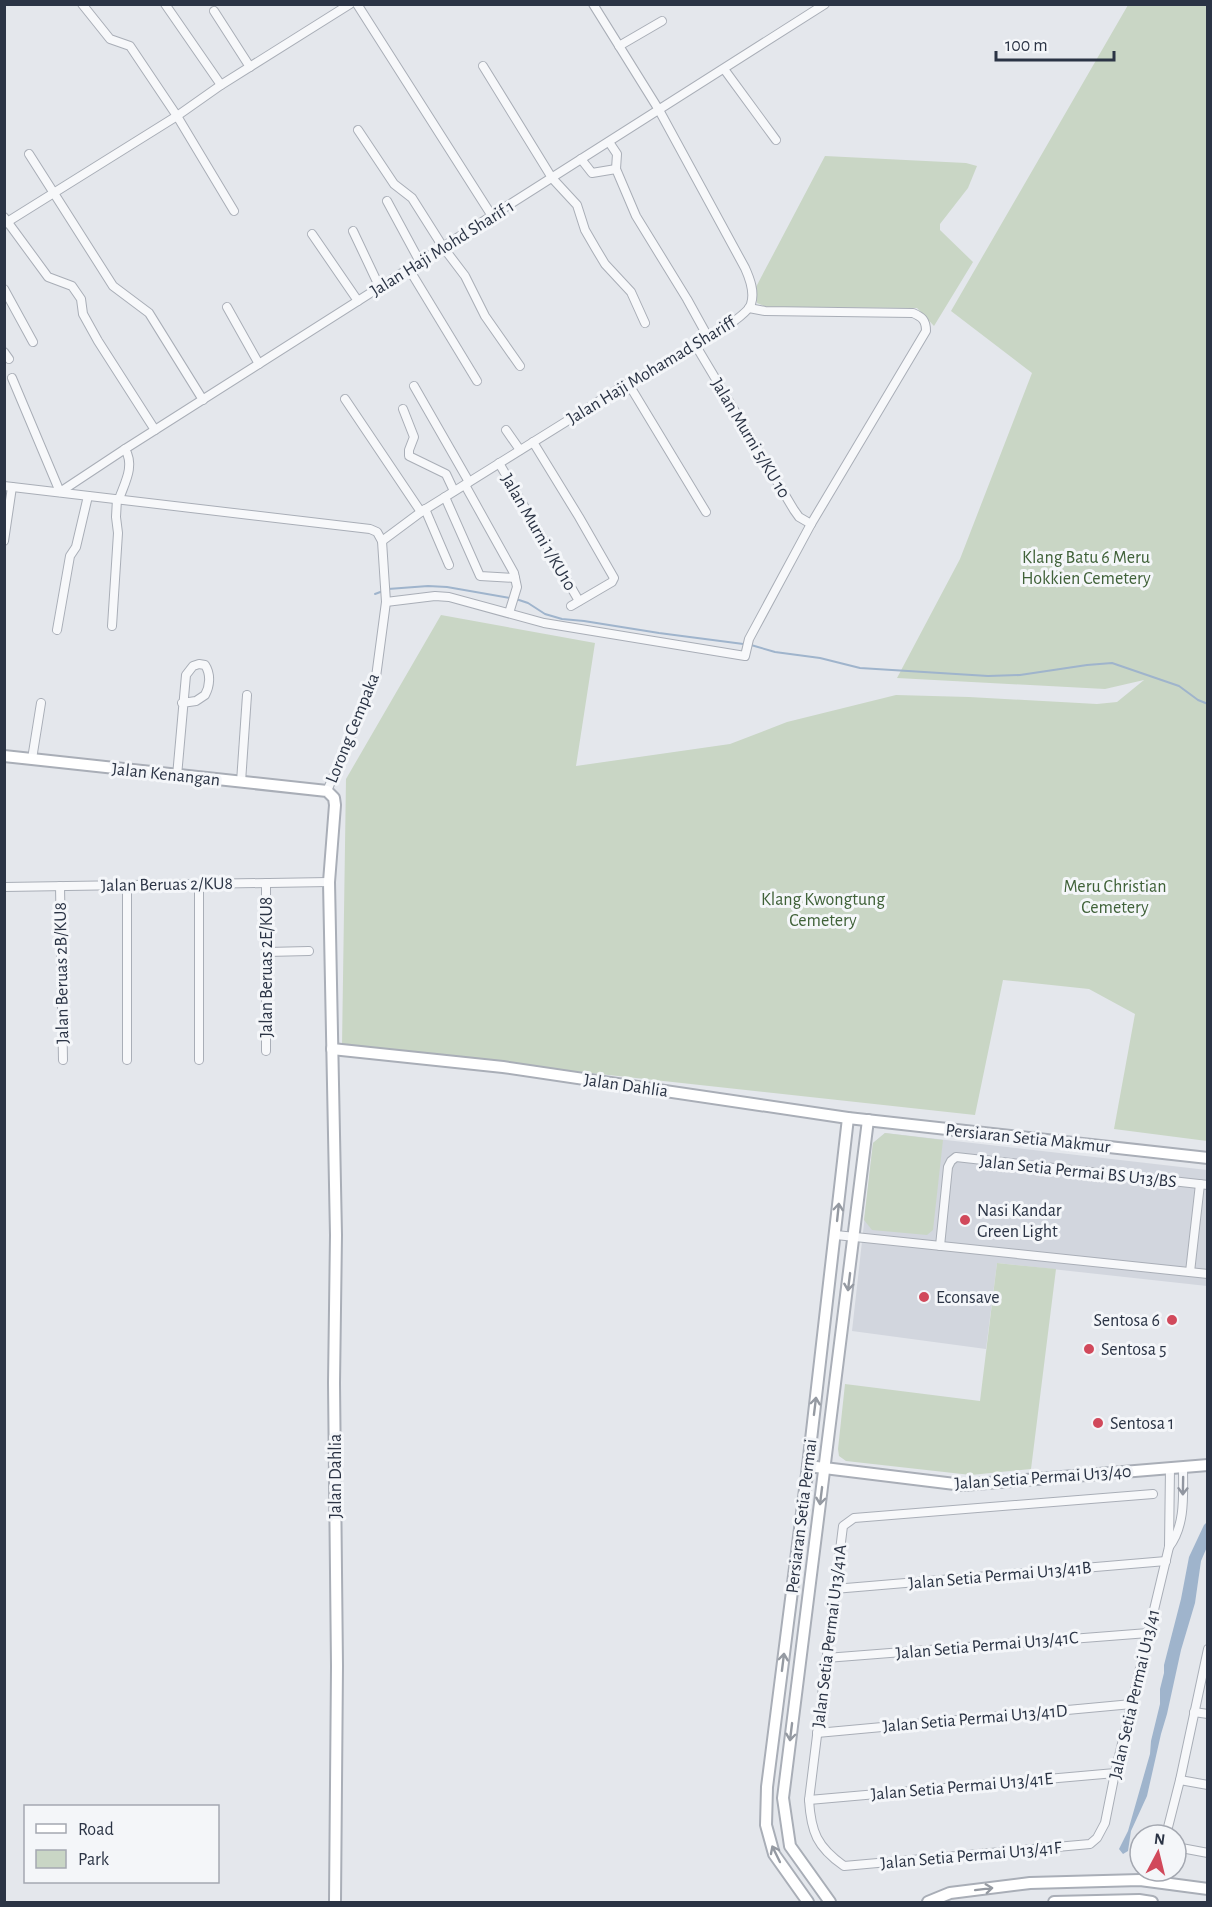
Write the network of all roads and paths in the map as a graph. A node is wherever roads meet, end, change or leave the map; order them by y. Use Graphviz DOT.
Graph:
graph roads {
  1 [pos="82,4"];
  2 [pos="165,4"];
  3 [pos="350,4"];
  4 [pos="357,4"];
  5 [pos="593,4"];
  6 [pos="825,4"];
  7 [pos="214,10"];
  8 [pos="662,21"];
  9 [pos="619,46"];
  10 [pos="483,66"];
  11 [pos="250,67"];
  12 [pos="724,69"];
  13 [pos="221,85"];
  14 [pos="659,110"];
  15 [pos="177,116"];
  16 [pos="358,130"];
  17 [pos="776,140"];
  18 [pos="609,142"];
  19 [pos="29,154"];
  20 [pos="581,159"];
  21 [pos="616,169"];
  22 [pos="552,178"];
  23 [pos="55,193"];
  24 [pos="387,201"];
  25 [pos="234,211"];
  26 [pos="492,216"];
  27 [pos="6,220"];
  28 [pos="353,231"];
  29 [pos="312,234"];
  30 [pos="443,247"];
  31 [pos="420,262"];
  32 [pos="409,269"];
  33 [pos="380,288"];
  34 [pos="4,289"];
  35 [pos="358,301"];
  36 [pos="227,307"];
  37 [pos="749,308"];
  38 [pos="645,323"];
  39 [pos="708,337"];
  40 [pos="33,342"];
  41 [pos="696,346"];
  42 [pos="259,364"];
  43 [pos="520,366"];
  44 [pos="12,378"];
  45 [pos="477,381"];
  46 [pos="628,383"];
  47 [pos="414,386"];
  48 [pos="345,399"];
  49 [pos="203,400"];
  50 [pos="403,410"];
  51 [pos="155,430"];
  52 [pos="506,430"];
  53 [pos="533,442"];
  54 [pos="125,449"];
  55 [pos="520,450"];
  56 [pos="499,464"];
  57 [pos="467,483"];
  58 [pos="8,486"];
  59 [pos="454,491"];
  60 [pos="60,492"];
  61 [pos="88,496"];
  62 [pos="445,497"];
  63 [pos="118,499"];
  64 [pos="423,511"];
  65 [pos="706,512"];
  66 [pos="812,524"];
  67 [pos="382,540"];
  68 [pos="4,541"];
  69 [pos="449,565"];
  70 [pos="515,578"];
  71 [pos="385,595"];
  72 [pos="579,601"];
  73 [pos="571,606"];
  74 [pos="509,614"];
  75 [pos="112,626"];
  76 [pos="57,630"];
  77 [pos="247,695"];
  78 [pos="41,703"];
  79 [pos="182,703"];
  80 [pos="4,756"];
  81 [pos="32,759"];
  82 [pos="177,776"];
  83 [pos="241,782"];
  84 [pos="327,790"];
  85 [pos="329,882"];
  86 [pos="266,883"];
  87 [pos="199,884"];
  88 [pos="127,885"];
  89 [pos="60,886"];
  90 [pos="4,887"];
  91 [pos="309,951"];
  92 [pos="267,952"];
  93 [pos="332,1049"];
  94 [pos="266,1051"];
  95 [pos="63,1060"];
  96 [pos="127,1060"];
  97 [pos="199,1060"];
  98 [pos="848,1118"];
  99 [pos="868,1120"];
  100 [pos="1208,1158"];
  101 [pos="1204,1185"];
  102 [pos="836,1235"];
  103 [pos="854,1237"];
  104 [pos="940,1246"];
  105 [pos="1190,1272"];
  106 [pos="1208,1274"];
  107 [pos="1208,1465"];
  108 [pos="808,1466"];
  109 [pos="1184,1467"];
  110 [pos="825,1468"];
  111 [pos="1170,1468"];
  112 [pos="1153,1494"];
  113 [pos="1169,1547"];
  114 [pos="1166,1562"];
  115 [pos="834,1589"];
  116 [pos="1148,1633"];
  117 [pos="1208,1649"];
  118 [pos="826,1658"];
  119 [pos="1132,1704"];
  120 [pos="1194,1712"];
  121 [pos="1208,1714"];
  122 [pos="818,1733"];
  123 [pos="1115,1773"];
  124 [pos="1180,1780"];
  125 [pos="1208,1785"];
  126 [pos="809,1800"];
  127 [pos="1169,1823"];
  128 [pos="1097,1838"];
  129 [pos="1188,1850"];
  130 [pos="1208,1853"];
  131 [pos="844,1866"];
  132 [pos="1208,1889"];
  133 [pos="335,1902"];
  134 [pos="808,1902"];
  135 [pos="830,1902"];
  136 [pos="928,1902"];
  137 [pos="1054,1902"];
  138 [pos="1152,1902"];
  1 -- 15 [label="street"];
  2 -- 13 [label="street"];
  3 -- 11 [label="street"];
  4 -- 26 [label="street"];
  5 -- 9 [label="street, Jalan Haji Mohamad Shariff"];
  6 -- 12 [label="street, Jalan Haji Mohd Sharif 1"];
  7 -- 11 [label="street"];
  8 -- 9 [label="street"];
  9 -- 14 [label="street, Jalan Haji Mohamad Shariff"];
  10 -- 22 [label="street"];
  11 -- 13 [label="street"];
  12 -- 14 [label="street, Jalan Haji Mohd Sharif 1"];
  12 -- 17 [label="street"];
  13 -- 15 [label="street"];
  14 -- 18 [label="street, Jalan Haji Mohd Sharif 1"];
  14 -- 37 [label="street, Jalan Haji Mohamad Shariff"];
  15 -- 23 [label="street"];
  15 -- 25 [label="street"];
  16 -- 30 [label="street"];
  18 -- 20 [label="street, Jalan Haji Mohd Sharif 1"];
  18 -- 21 [label="street"];
  19 -- 23 [label="street"];
  20 -- 21 [label="street"];
  20 -- 22 [label="street, Jalan Haji Mohd Sharif 1"];
  21 -- 39 [label="street"];
  22 -- 26 [label="street, Jalan Haji Mohd Sharif 1"];
  22 -- 38 [label="street"];
  23 -- 27 [label="street"];
  23 -- 49 [label="street"];
  24 -- 31 [label="street"];
  26 -- 30 [label="street, Jalan Haji Mohd Sharif 1"];
  27 -- 51 [label="street"];
  28 -- 33 [label="street"];
  29 -- 35 [label="street"];
  30 -- 31 [label="street, Jalan Haji Mohd Sharif 1"];
  30 -- 43 [label="street"];
  31 -- 32 [label="street, Jalan Haji Mohd Sharif 1"];
  32 -- 33 [label="street, Jalan Haji Mohd Sharif 1"];
  32 -- 45 [label="street"];
  33 -- 35 [label="street, Jalan Haji Mohd Sharif 1"];
  34 -- 40 [label="street"];
  35 -- 42 [label="street, Jalan Haji Mohd Sharif 1"];
  36 -- 42 [label="street"];
  37 -- 39 [label="street, Jalan Haji Mohamad Shariff"];
  37 -- 66 [label="street"];
  39 -- 41 [label="street, Jalan Haji Mohamad Shariff"];
  41 -- 46 [label="street, Jalan Haji Mohamad Shariff"];
  41 -- 66 [label="street, Jalan Murni 5/KU 10"];
  42 -- 49 [label="street, Jalan Haji Mohd Sharif 1"];
  44 -- 60 [label="street"];
  46 -- 53 [label="street, Jalan Haji Mohamad Shariff"];
  46 -- 65 [label="street"];
  47 -- 57 [label="street"];
  48 -- 64 [label="street"];
  49 -- 51 [label="street, Jalan Haji Mohd Sharif 1"];
  50 -- 59 [label="street"];
  51 -- 54 [label="street, Jalan Haji Mohd Sharif 1"];
  52 -- 55 [label="street"];
  53 -- 55 [label="street, Jalan Haji Mohamad Shariff"];
  53 -- 72 [label="street"];
  54 -- 60 [label="street, Jalan Haji Mohd Sharif 1"];
  54 -- 63 [label="street"];
  55 -- 56 [label="street, Jalan Haji Mohamad Shariff"];
  56 -- 57 [label="street, Jalan Haji Mohamad Shariff"];
  56 -- 72 [label="street, Jalan Murni 1/KU10"];
  57 -- 59 [label="street, Jalan Haji Mohamad Shariff"];
  57 -- 70 [label="street"];
  58 -- 60 [label="street"];
  58 -- 68 [label="street"];
  59 -- 62 [label="street, Jalan Haji Mohamad Shariff"];
  60 -- 61 [label="street"];
  61 -- 63 [label="street"];
  61 -- 76 [label="street"];
  62 -- 64 [label="street, Jalan Haji Mohamad Shariff"];
  62 -- 70 [label="street"];
  63 -- 67 [label="street"];
  63 -- 75 [label="street"];
  64 -- 67 [label="street, Jalan Haji Mohamad Shariff"];
  64 -- 69 [label="street"];
  66 -- 74 [label="street"];
  67 -- 71 [label="street, Lorong Cempaka"];
  70 -- 74 [label="street"];
  71 -- 74 [label="street"];
  71 -- 84 [label="street, Lorong Cempaka"];
  72 -- 73 [label="street"];
  77 -- 83 [label="street"];
  78 -- 81 [label="street"];
  79 -- 79 [label="street"];
  79 -- 82 [label="street"];
  80 -- 81 [label="street, Jalan Kenangan"];
  81 -- 82 [label="street, Jalan Kenangan"];
  82 -- 83 [label="street, Jalan Kenangan"];
  83 -- 84 [label="street, Jalan Kenangan"];
  84 -- 85 [label="street, Jalan Dahlia"];
  85 -- 86 [label="street, Jalan Beruas 2/KU8"];
  85 -- 93 [label="street, Jalan Dahlia"];
  86 -- 87 [label="street, Jalan Beruas 2/KU8"];
  86 -- 92 [label="street, Jalan Beruas 2E/KU8"];
  87 -- 88 [label="street, Jalan Beruas 2/KU8"];
  87 -- 97 [label="street"];
  88 -- 89 [label="street, Jalan Beruas 2/KU8"];
  88 -- 96 [label="street"];
  89 -- 90 [label="street, Jalan Beruas 2/KU8"];
  89 -- 95 [label="street, Jalan Beruas 2B/KU8"];
  91 -- 92 [label="street"];
  92 -- 94 [label="street, Jalan Beruas 2E/KU8"];
  93 -- 98 [label="street, Jalan Dahlia"];
  93 -- 133 [label="street, Jalan Dahlia"];
  98 -- 99 [label="street, Persiaran Setia Makmur"];
  102 -- 98 [label="street, Persiaran Setia Permai, one-way"];
  99 -- 100 [label="street, Persiaran Setia Makmur"];
  99 -- 103 [label="street, Persiaran Setia Permai"];
  101 -- 104 [label="street, Jalan Setia Permai BS U13/BS"];
  101 -- 105 [label="street"];
  102 -- 103 [label="street"];
  108 -- 102 [label="street, Persiaran Setia Permai, one-way"];
  103 -- 104 [label="street"];
  103 -- 110 [label="street, Persiaran Setia Permai, one-way"];
  104 -- 105 [label="street"];
  105 -- 106 [label="street"];
  107 -- 109 [label="street, Jalan Setia Permai U13/40"];
  108 -- 110 [label="street, Jalan Setia Permai U13/40"];
  134 -- 108 [label="street, Persiaran Setia Permai, one-way"];
  109 -- 111 [label="street, Jalan Setia Permai U13/40"];
  109 -- 113 [label="street, Jalan Setia Permai U13/41, one-way"];
  110 -- 111 [label="street, Jalan Setia Permai U13/40"];
  110 -- 135 [label="street, Persiaran Setia Permai, one-way"];
  111 -- 113 [label="street, Jalan Setia Permai U13/41"];
  112 -- 115 [label="street, Jalan Setia Permai U13/41A"];
  113 -- 114 [label="street, Jalan Setia Permai U13/41"];
  114 -- 115 [label="street, Jalan Setia Permai U13/41B"];
  114 -- 116 [label="street, Jalan Setia Permai U13/41"];
  115 -- 118 [label="street, Jalan Setia Permai U13/41A"];
  116 -- 118 [label="street, Jalan Setia Permai U13/41C"];
  116 -- 119 [label="street, Jalan Setia Permai U13/41"];
  117 -- 120 [label="street"];
  118 -- 122 [label="street, Jalan Setia Permai U13/41A"];
  119 -- 122 [label="street, Jalan Setia Permai U13/41D"];
  119 -- 123 [label="street, Jalan Setia Permai U13/41"];
  120 -- 121 [label="street"];
  120 -- 124 [label="street"];
  122 -- 126 [label="street, Jalan Setia Permai U13/41A"];
  123 -- 126 [label="street, Jalan Setia Permai U13/41E"];
  123 -- 128 [label="street, Jalan Setia Permai U13/41"];
  124 -- 125 [label="street"];
  124 -- 127 [label="street"];
  126 -- 131 [label="street, Jalan Setia Permai U13/41A"];
  128 -- 131 [label="street, Jalan Setia Permai U13/41F"];
  129 -- 130 [label="street"];
  136 -- 132 [label="street, one-way"];
  137 -- 138 [label="street"];
}
